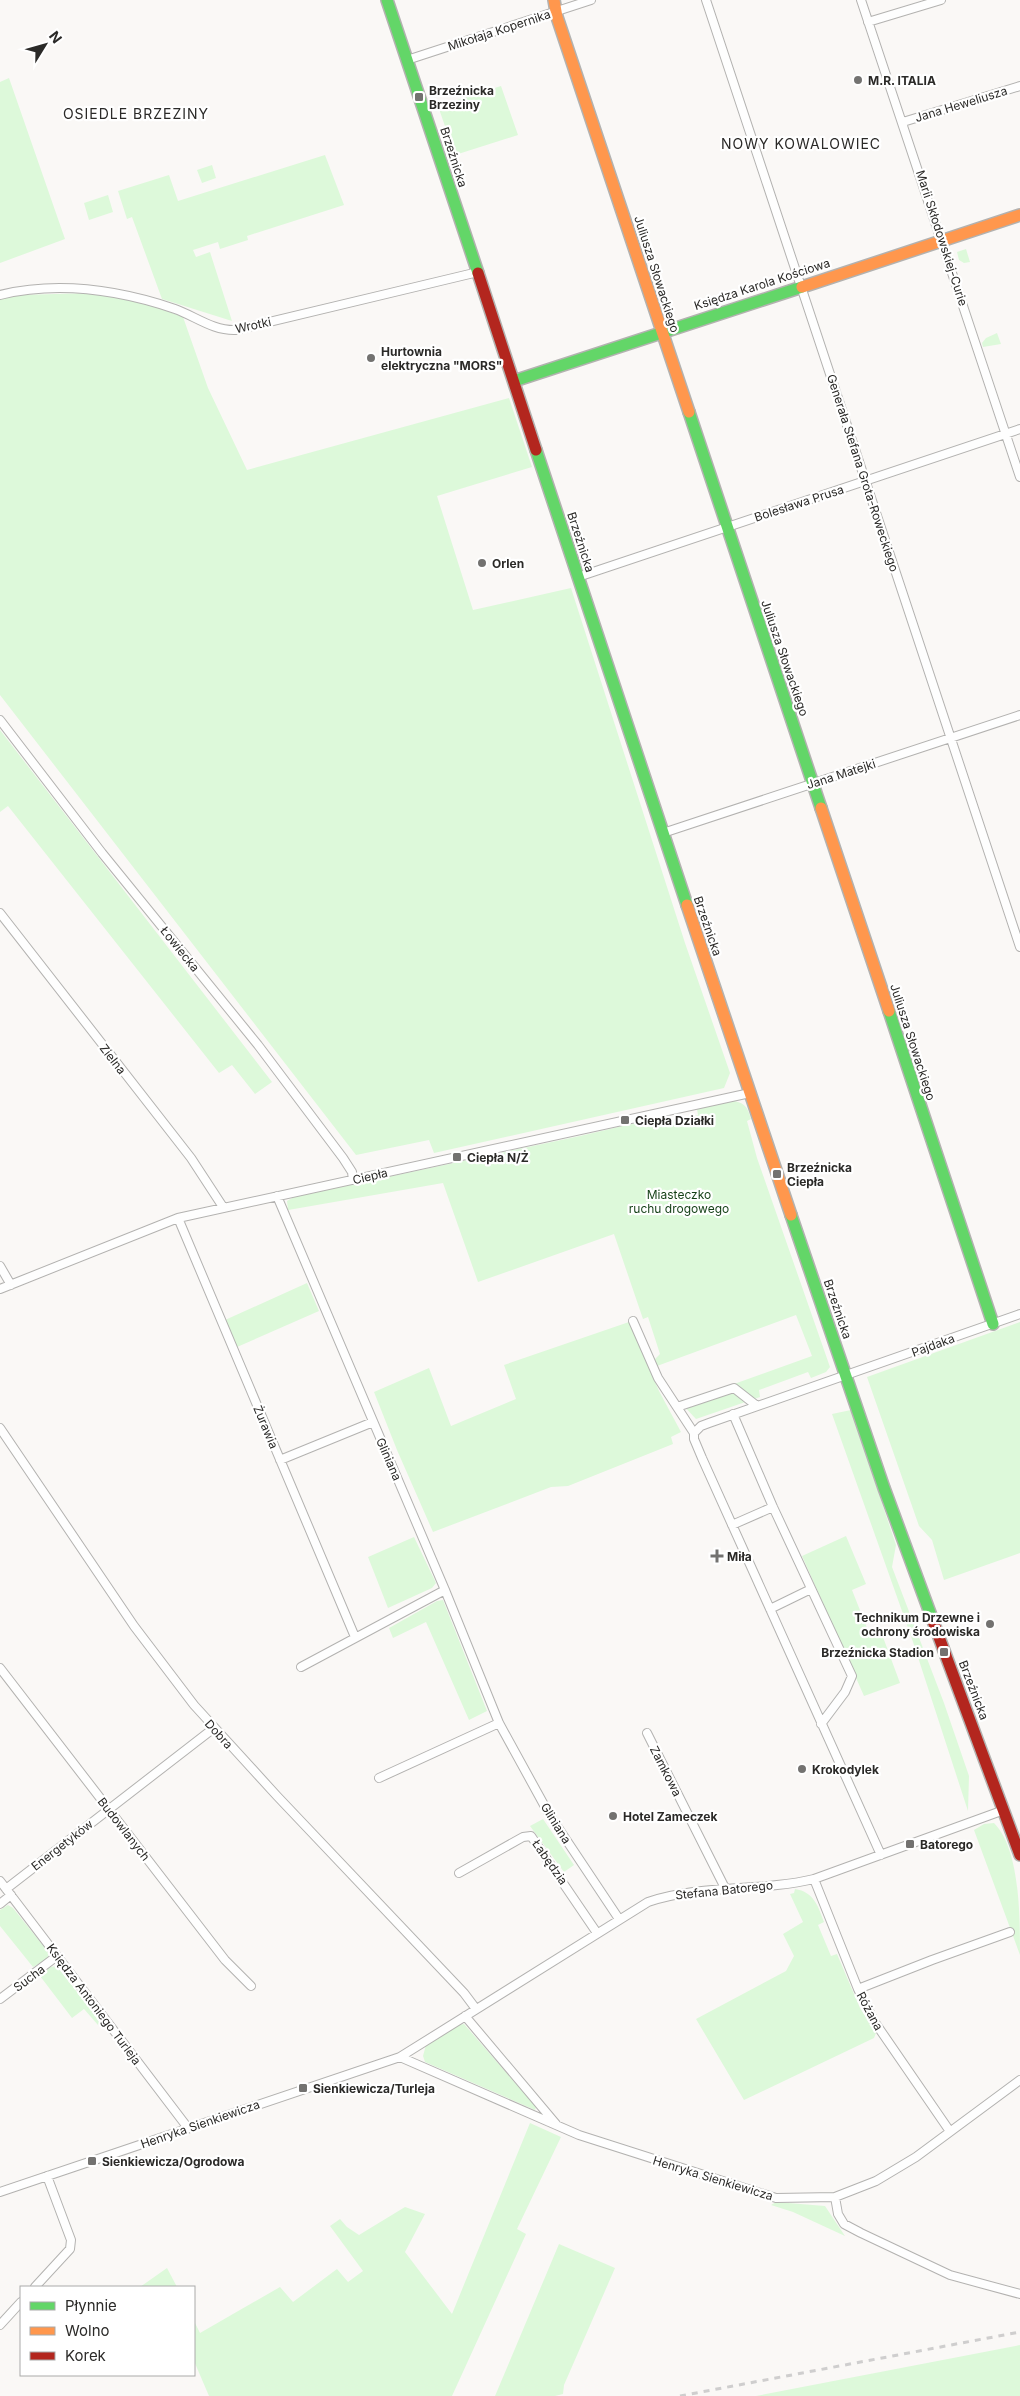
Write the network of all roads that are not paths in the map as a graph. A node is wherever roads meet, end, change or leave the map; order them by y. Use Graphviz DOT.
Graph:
graph roads {
  1 [pos="387,0"];
  2 [pos="591,0"];
  3 [pos="706,0"];
  4 [pos="861,0"];
  5 [pos="941,0"];
  6 [pos="555,6"];
  7 [pos="868,22"];
  8 [pos="407,60"];
  9 [pos="1020,86"];
  10 [pos="903,122"];
  11 [pos="1020,215"];
  12 [pos="942,240"];
  13 [pos="478,272"];
  14 [pos="801,286"];
  15 [pos="0,296"];
  16 [pos="662,332"];
  17 [pos="514,381"];
  18 [pos="1020,429"];
  19 [pos="1006,434"];
  20 [pos="1020,477"];
  21 [pos="866,481"];
  22 [pos="726,527"];
  23 [pos="578,577"];
  24 [pos="1020,715"];
  25 [pos="0,720"];
  26 [pos="951,737"];
  27 [pos="812,784"];
  28 [pos="663,832"];
  29 [pos="0,913"];
  30 [pos="1020,947"];
  31 [pos="750,1093"];
  32 [pos="353,1180"];
  33 [pos="277,1196"];
  34 [pos="223,1207"];
  35 [pos="178,1218"];
  36 [pos="0,1266"];
  37 [pos="11,1285"];
  38 [pos="0,1289"];
  39 [pos="1020,1314"];
  40 [pos="633,1321"];
  41 [pos="993,1324"];
  42 [pos="847,1375"];
  43 [pos="757,1406"];
  44 [pos="677,1407"];
  45 [pos="733,1414"];
  46 [pos="373,1422"];
  47 [pos="0,1428"];
  48 [pos="694,1433"];
  49 [pos="280,1460"];
  50 [pos="773,1507"];
  51 [pos="732,1524"];
  52 [pos="811,1589"];
  53 [pos="445,1590"];
  54 [pos="770,1609"];
  55 [pos="355,1637"];
  56 [pos="0,1668"];
  57 [pos="301,1668"];
  58 [pos="499,1723"];
  59 [pos="821,1724"];
  60 [pos="214,1728"];
  61 [pos="647,1733"];
  62 [pos="379,1778"];
  63 [pos="109,1809"];
  64 [pos="1004,1810"];
  65 [pos="881,1855"];
  66 [pos="1020,1855"];
  67 [pos="459,1873"];
  68 [pos="814,1880"];
  69 [pos="0,1881"];
  70 [pos="726,1890"];
  71 [pos="8,1892"];
  72 [pos="0,1904"];
  73 [pos="620,1919"];
  74 [pos="1010,1932"];
  75 [pos="598,1933"];
  76 [pos="58,1956"];
  77 [pos="251,1986"];
  78 [pos="858,1989"];
  79 [pos="0,1999"];
  80 [pos="476,2009"];
  81 [pos="465,2016"];
  82 [pos="400,2056"];
  83 [pos="1020,2080"];
  84 [pos="558,2126"];
  85 [pos="188,2128"];
  86 [pos="949,2130"];
  87 [pos="47,2176"];
  88 [pos="0,2192"];
  89 [pos="835,2197"];
  90 [pos="36,2286"];
  91 [pos="1020,2294"];
  92 [pos="20,2303"];
  93 [pos="0,2325"];
  1 -- 8 [label="main road, Brzeźnicka"];
  2 -- 6 [label="street, Mikołaja Kopernika"];
  3 -- 14 [label="street, Generała Stefana Grota-Roweckiego"];
  4 -- 7 [label="street, Marii Skłodowskiej-Curie"];
  5 -- 7 [label="street"];
  6 -- 8 [label="street, Mikołaja Kopernika"];
  6 -- 16 [label="main road, Juliusza Słowackiego"];
  7 -- 10 [label="street, Marii Skłodowskiej-Curie"];
  8 -- 13 [label="main road, Brzeźnicka"];
  9 -- 10 [label="street, Jana Heweliusza"];
  10 -- 12 [label="street, Marii Skłodowskiej-Curie"];
  11 -- 12 [label="main road, Księdza Karola Kościowa"];
  12 -- 14 [label="main road, Księdza Karola Kościowa"];
  12 -- 19 [label="street, Marii Skłodowskiej-Curie"];
  13 -- 15 [label="street, Wrotki"];
  13 -- 17 [label="main road, Brzeźnicka"];
  14 -- 16 [label="main road, Księdza Karola Kościowa"];
  14 -- 21 [label="street, Generała Stefana Grota-Roweckiego"];
  16 -- 17 [label="main road, Księdza Karola Kościowa"];
  16 -- 22 [label="main road, Juliusza Słowackiego"];
  17 -- 23 [label="main road, Brzeźnicka"];
  18 -- 19 [label="street, Bolesława Prusa"];
  19 -- 20 [label="street, Marii Skłodowskiej-Curie"];
  19 -- 21 [label="street, Bolesława Prusa"];
  21 -- 22 [label="street, Bolesława Prusa"];
  21 -- 26 [label="street, Generała Stefana Grota-Roweckiego"];
  22 -- 23 [label="street, Bolesława Prusa"];
  22 -- 27 [label="main road, Juliusza Słowackiego"];
  23 -- 28 [label="main road, Brzeźnicka"];
  24 -- 26 [label="street, Jana Matejki"];
  25 -- 32 [label="street, Łowiecka"];
  26 -- 27 [label="street, Jana Matejki"];
  26 -- 30 [label="street, Generała Stefana Grota-Roweckiego"];
  27 -- 28 [label="street, Jana Matejki"];
  27 -- 41 [label="main road, Juliusza Słowackiego"];
  28 -- 31 [label="main road, Brzeźnicka"];
  29 -- 34 [label="street, Zielna"];
  31 -- 32 [label="street, Ciepła"];
  31 -- 42 [label="main road, Brzeźnicka"];
  32 -- 33 [label="street, Ciepła"];
  33 -- 34 [label="street, Ciepła"];
  33 -- 46 [label="street, Gliniana"];
  34 -- 35 [label="street, Ciepła"];
  35 -- 37 [label="street, Ciepła"];
  35 -- 49 [label="street, Żurawia"];
  36 -- 37 [label="street"];
  37 -- 38 [label="street, Ciepła"];
  39 -- 41 [label="street, Pajdaka"];
  40 -- 44 [label="street"];
  41 -- 42 [label="street, Pajdaka"];
  42 -- 43 [label="street"];
  42 -- 64 [label="main road, Brzeźnicka"];
  43 -- 44 [label="street"];
  43 -- 45 [label="street"];
  44 -- 48 [label="street"];
  45 -- 48 [label="street"];
  45 -- 50 [label="street"];
  46 -- 49 [label="street"];
  46 -- 53 [label="street, Gliniana"];
  47 -- 60 [label="street, Dobra"];
  48 -- 51 [label="street"];
  49 -- 55 [label="street, Żurawia"];
  50 -- 51 [label="street"];
  50 -- 52 [label="street"];
  51 -- 54 [label="street"];
  52 -- 54 [label="street"];
  52 -- 59 [label="street"];
  53 -- 55 [label="street"];
  53 -- 58 [label="street, Gliniana"];
  54 -- 59 [label="street"];
  55 -- 57 [label="street"];
  56 -- 63 [label="street, Budowlanych"];
  58 -- 62 [label="street"];
  58 -- 73 [label="street, Gliniana"];
  59 -- 65 [label="street"];
  60 -- 63 [label="street, Energetyków"];
  60 -- 80 [label="street, Dobra"];
  61 -- 70 [label="street, Zamkowa"];
  63 -- 71 [label="street, Energetyków"];
  63 -- 77 [label="street, Budowlanych"];
  64 -- 65 [label="street, Stefana Batorego"];
  64 -- 66 [label="main road, Brzeźnicka"];
  65 -- 68 [label="street, Stefana Batorego"];
  67 -- 75 [label="street, Łabędzia"];
  68 -- 70 [label="street, Stefana Batorego"];
  68 -- 78 [label="street, Różana"];
  69 -- 71 [label="street, Księdza Antoniego Turleja"];
  70 -- 73 [label="street, Stefana Batorego"];
  71 -- 72 [label="street, Energetyków"];
  71 -- 76 [label="street, Księdza Antoniego Turleja"];
  73 -- 75 [label="street, Stefana Batorego"];
  74 -- 78 [label="street"];
  75 -- 80 [label="street, Stefana Batorego"];
  76 -- 79 [label="street, Sucha"];
  76 -- 85 [label="street, Księdza Antoniego Turleja"];
  78 -- 86 [label="street, Różana"];
  80 -- 81 [label="street, Stefana Batorego"];
  81 -- 82 [label="street, Henryka Sienkiewicza"];
  81 -- 84 [label="street, Henryka Sienkiewicza"];
  82 -- 84 [label="street, Henryka Sienkiewicza"];
  82 -- 85 [label="street, Henryka Sienkiewicza"];
  83 -- 86 [label="street"];
  84 -- 89 [label="street, Henryka Sienkiewicza"];
  85 -- 87 [label="street, Henryka Sienkiewicza"];
  86 -- 89 [label="street"];
  87 -- 88 [label="street, Henryka Sienkiewicza"];
  87 -- 90 [label="street"];
  89 -- 91 [label="street"];
  92 -- 93 [label="street"];
}
